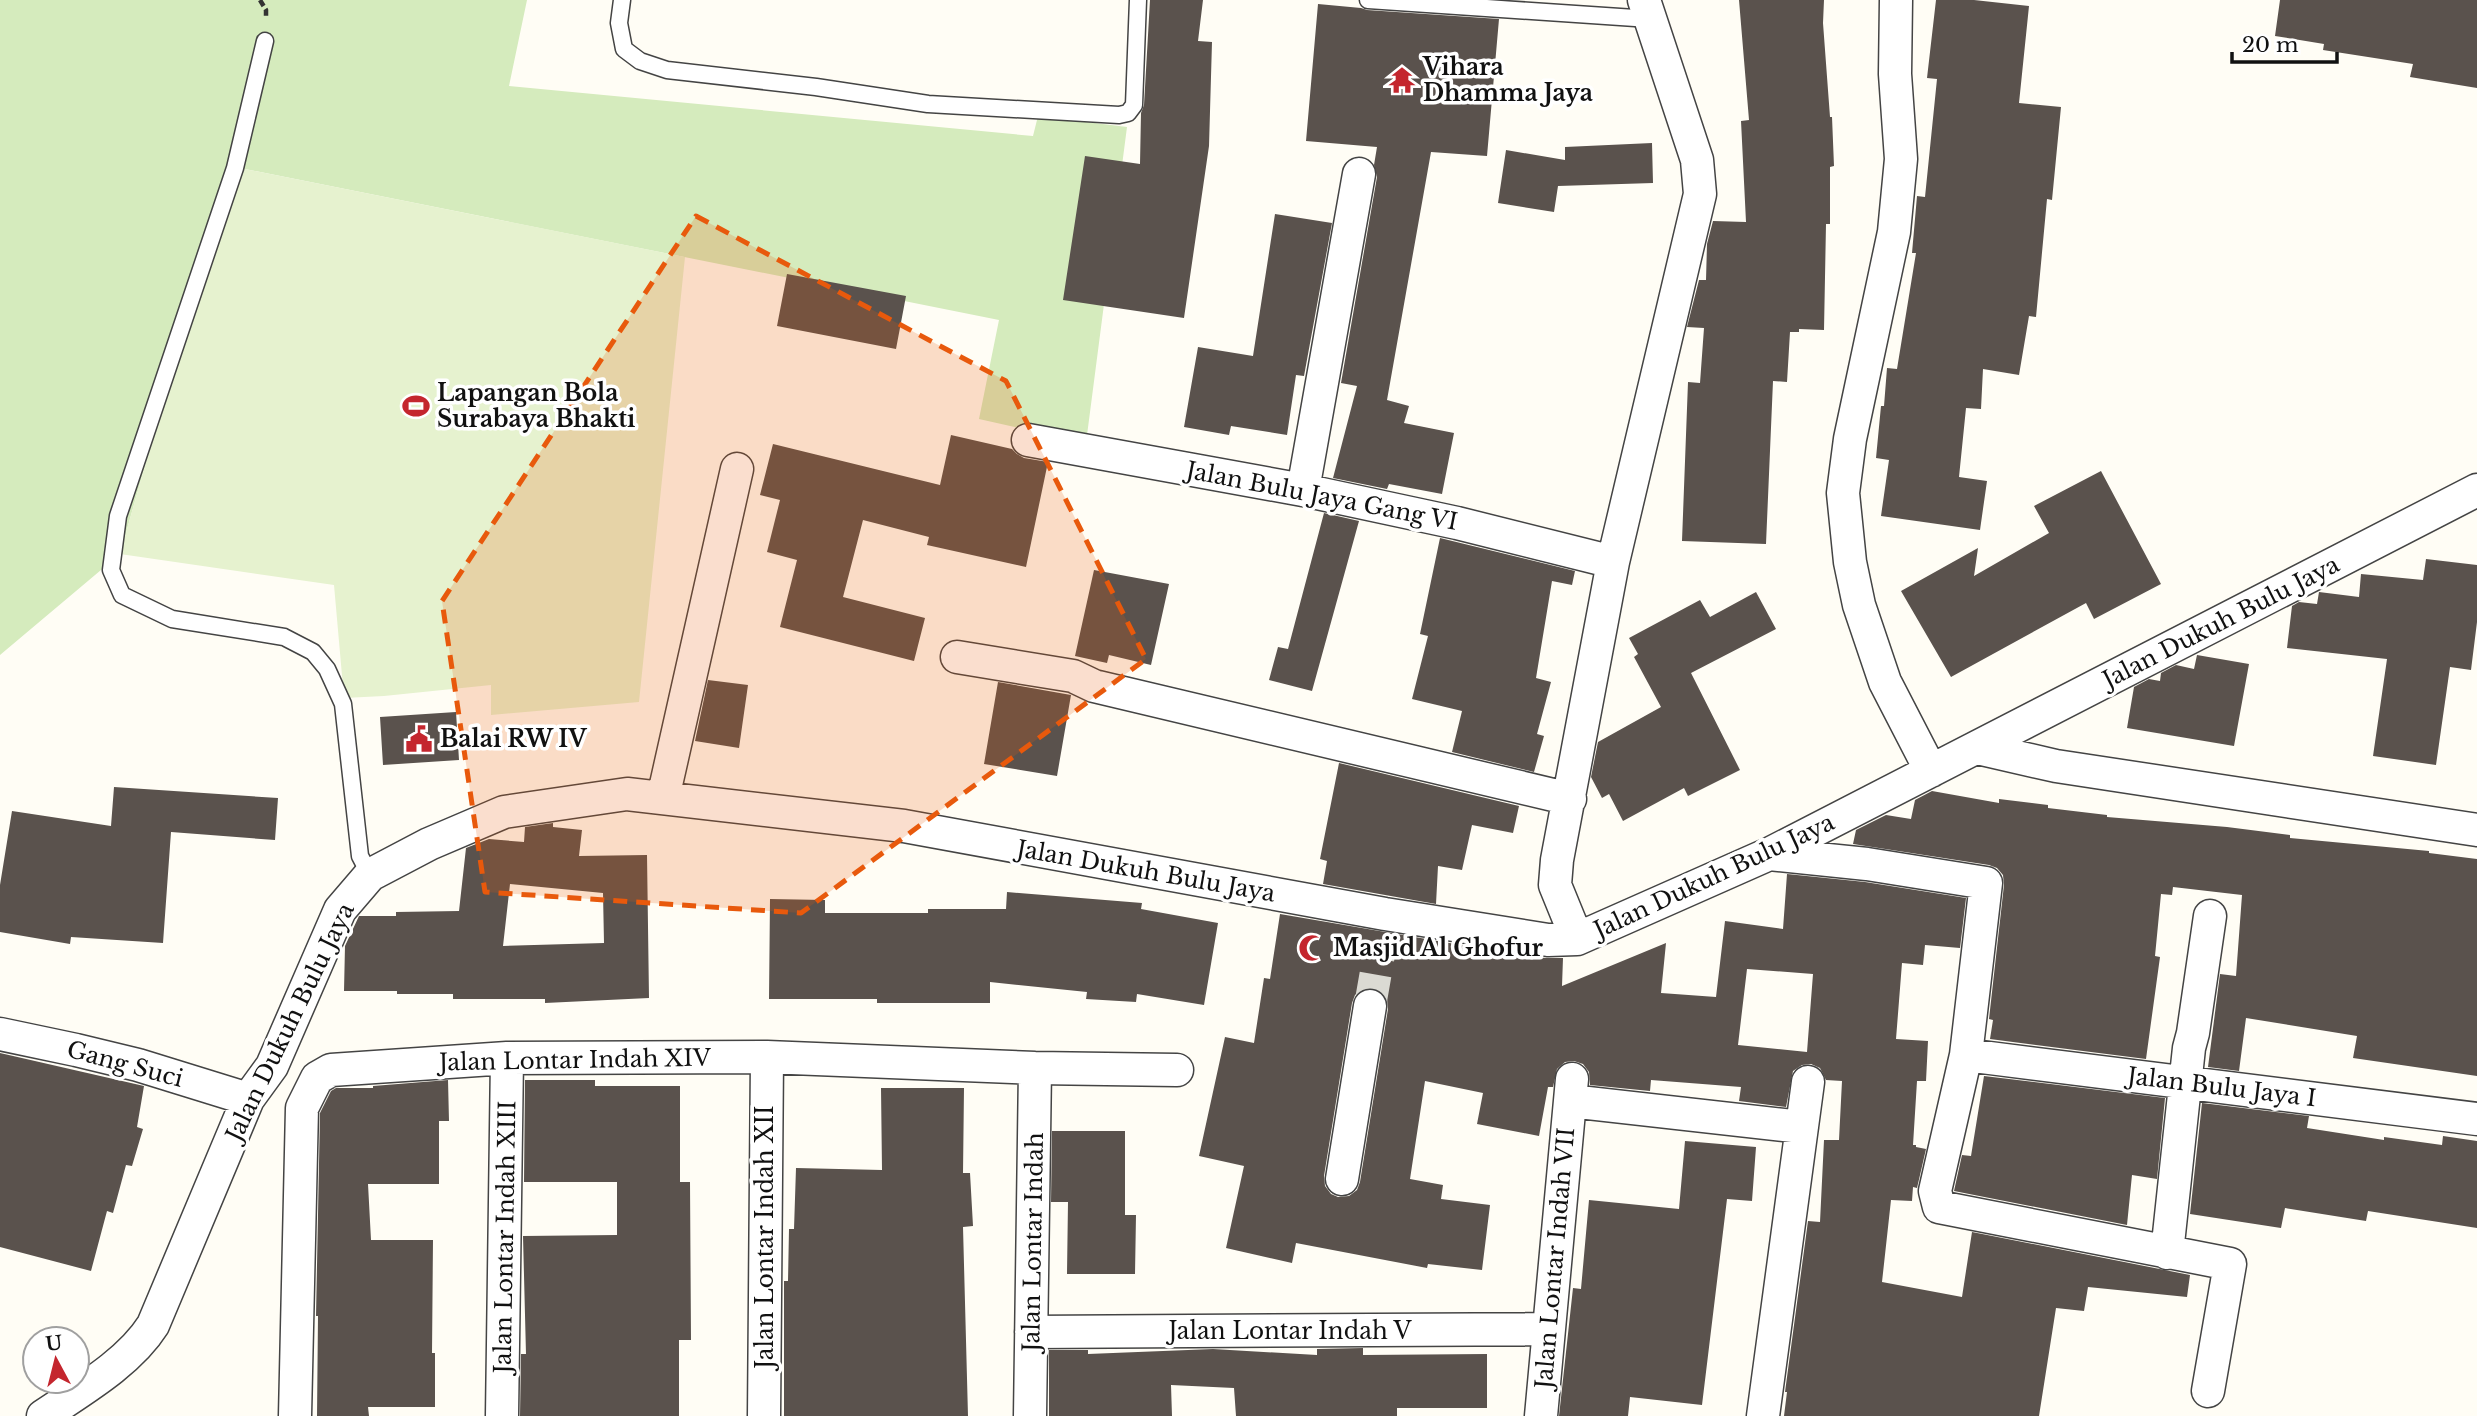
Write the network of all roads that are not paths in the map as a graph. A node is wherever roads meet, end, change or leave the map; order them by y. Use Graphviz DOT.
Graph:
graph roads {
  1 [pos="622,0"];
  2 [pos="1138,0"];
  3 [pos="1368,0"];
  4 [pos="1896,0"];
  5 [pos="1647,10"];
  6 [pos="265,41"];
  7 [pos="1359,174"];
  8 [pos="1028,440"];
  9 [pos="737,468"];
  10 [pos="1303,490"];
  11 [pos="2477,490"];
  12 [pos="1613,562"];
  13 [pos="957,657"];
  14 [pos="1977,748"];
  15 [pos="1931,771"];
  16 [pos="663,798"];
  17 [pos="1570,799"];
  18 [pos="2477,830"];
  19 [pos="1769,854"];
  20 [pos="370,875"];
  21 [pos="2210,916"];
  22 [pos="1577,939"];
  23 [pos="1370,1006"];
  24 [pos="0,1034"];
  25 [pos="1966,1055"];
  26 [pos="767,1057"];
  27 [pos="507,1058"];
  28 [pos="1035,1068"];
  29 [pos="1177,1070"];
  30 [pos="1808,1082"];
  31 [pos="2187,1083"];
  32 [pos="248,1099"];
  33 [pos="2477,1119"];
  34 [pos="1802,1127"];
  35 [pos="1342,1179"];
  36 [pos="2167,1252"];
  37 [pos="1549,1329"];
  38 [pos="1031,1332"];
  39 [pos="2208,1391"];
  40 [pos="43,1416"];
  41 [pos="295,1416"];
  42 [pos="502,1416"];
  43 [pos="764,1416"];
  44 [pos="1030,1416"];
  45 [pos="1541,1416"];
  46 [pos="1763,1416"];
  1 -- 2 [label="lane"];
  3 -- 5 [label="lane"];
  4 -- 15 [label="street"];
  5 -- 12 [label="street"];
  6 -- 20 [label="lane"];
  7 -- 10 [label="street"];
  8 -- 10 [label="street, Jalan Bulu Jaya Gang VI"];
  9 -- 16 [label="street"];
  10 -- 12 [label="street, Jalan Bulu Jaya Gang VI"];
  11 -- 14 [label="street, Jalan Dukuh Bulu Jaya"];
  12 -- 17 [label="street"];
  13 -- 17 [label="street"];
  14 -- 15 [label="street, Jalan Dukuh Bulu Jaya"];
  14 -- 18 [label="street"];
  15 -- 19 [label="street, Jalan Dukuh Bulu Jaya"];
  16 -- 20 [label="street, Jalan Dukuh Bulu Jaya"];
  16 -- 22 [label="street, Jalan Dukuh Bulu Jaya"];
  17 -- 22 [label="street"];
  19 -- 22 [label="street, Jalan Dukuh Bulu Jaya"];
  19 -- 25 [label="street"];
  20 -- 32 [label="street, Jalan Dukuh Bulu Jaya"];
  21 -- 31 [label="street"];
  23 -- 35 [label="street"];
  24 -- 32 [label="street, Gang Suci"];
  25 -- 31 [label="street, Jalan Bulu Jaya I"];
  25 -- 36 [label="street"];
  26 -- 27 [label="street, Jalan Lontar Indah XIV"];
  26 -- 28 [label="street, Jalan Lontar Indah XIV"];
  26 -- 43 [label="street, Jalan Lontar Indah XII"];
  27 -- 41 [label="street, Jalan Lontar Indah XIV"];
  27 -- 42 [label="street, Jalan Lontar Indah XIII"];
  28 -- 29 [label="street, Jalan Lontar Indah XIV"];
  28 -- 38 [label="street, Jalan Lontar Indah"];
  30 -- 34 [label="street"];
  31 -- 33 [label="street, Jalan Bulu Jaya I"];
  31 -- 36 [label="street"];
  32 -- 40 [label="street, Jalan Dukuh Bulu Jaya"];
  34 -- 37 [label="street, Jalan Lontar Indah VII"];
  34 -- 46 [label="street"];
  36 -- 39 [label="street"];
  37 -- 38 [label="street, Jalan Lontar Indah V"];
  37 -- 45 [label="street, Jalan Lontar Indah VII"];
  38 -- 44 [label="street, Jalan Lontar Indah"];
}
